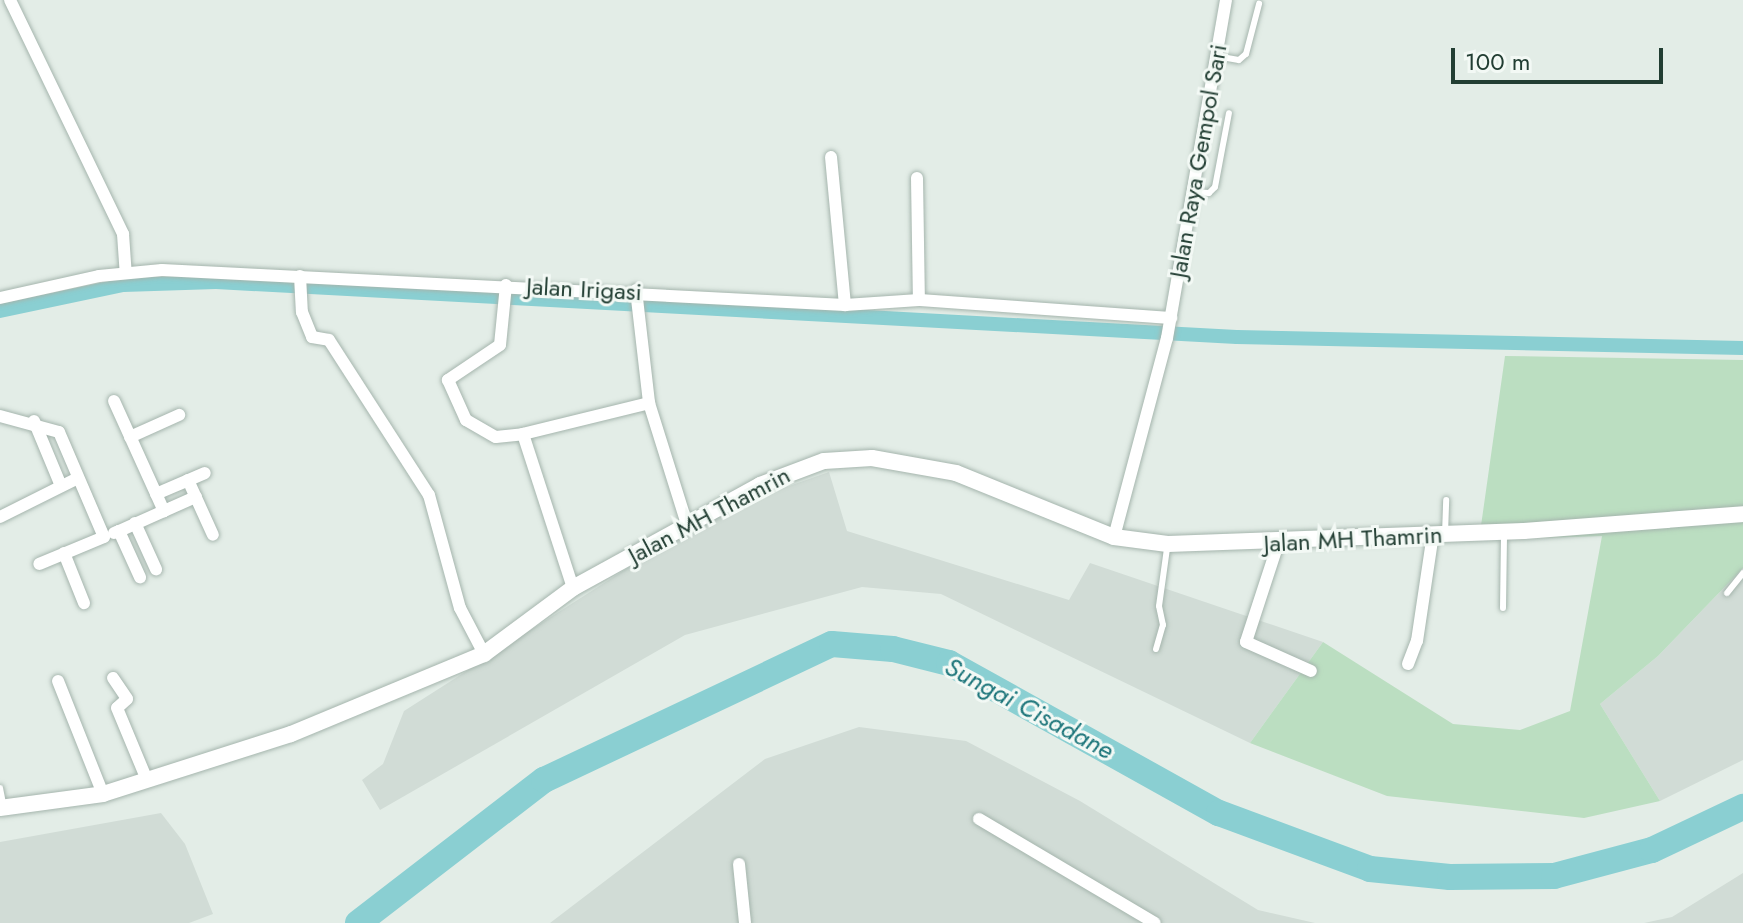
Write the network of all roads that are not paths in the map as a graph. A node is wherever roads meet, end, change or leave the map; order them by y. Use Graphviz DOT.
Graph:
graph roads {
  1 [pos="10,0"];
  2 [pos="1226,0"];
  3 [pos="1259,4"];
  4 [pos="1216,56"];
  5 [pos="1229,113"];
  6 [pos="831,157"];
  7 [pos="917,178"];
  8 [pos="1194,192"];
  9 [pos="126,273"];
  10 [pos="300,285"];
  11 [pos="506,294"];
  12 [pos="0,298"];
  13 [pos="636,298"];
  14 [pos="919,300"];
  15 [pos="845,305"];
  16 [pos="1170,320"];
  17 [pos="114,401"];
  18 [pos="649,403"];
  19 [pos="179,415"];
  20 [pos="0,416"];
  21 [pos="34,421"];
  22 [pos="523,434"];
  23 [pos="130,437"];
  24 [pos="205,473"];
  25 [pos="78,478"];
  26 [pos="188,480"];
  27 [pos="61,486"];
  28 [pos="156,494"];
  29 [pos="196,497"];
  30 [pos="1446,500"];
  31 [pos="164,511"];
  32 [pos="1,513"];
  33 [pos="1743,514"];
  34 [pos="135,523"];
  35 [pos="687,524"];
  36 [pos="119,531"];
  37 [pos="1504,532"];
  38 [pos="1439,534"];
  39 [pos="213,535"];
  40 [pos="104,537"];
  41 [pos="1114,537"];
  42 [pos="1168,544"];
  43 [pos="1278,544"];
  44 [pos="64,553"];
  45 [pos="39,564"];
  46 [pos="156,569"];
  47 [pos="1743,573"];
  48 [pos="140,577"];
  49 [pos="573,588"];
  50 [pos="1727,593"];
  51 [pos="84,603"];
  52 [pos="1503,608"];
  53 [pos="1156,649"];
  54 [pos="484,654"];
  55 [pos="1408,664"];
  56 [pos="1311,671"];
  57 [pos="113,678"];
  58 [pos="58,681"];
  59 [pos="147,780"];
  60 [pos="0,788"];
  61 [pos="103,794"];
  62 [pos="2,808"];
  63 [pos="979,819"];
  64 [pos="739,864"];
  65 [pos="745,923"];
  66 [pos="1155,923"];
  1 -- 9 [label="street"];
  2 -- 4 [label="street, Jalan Raya Gempol Sari"];
  3 -- 4 [label="lane"];
  4 -- 8 [label="street, Jalan Raya Gempol Sari"];
  5 -- 8 [label="lane"];
  6 -- 15 [label="street"];
  7 -- 14 [label="street"];
  8 -- 16 [label="street, Jalan Raya Gempol Sari"];
  9 -- 10 [label="street, Jalan Irigasi"];
  9 -- 12 [label="street, Jalan Irigasi"];
  10 -- 11 [label="street, Jalan Irigasi"];
  10 -- 54 [label="street"];
  11 -- 13 [label="street, Jalan Irigasi"];
  11 -- 22 [label="street"];
  13 -- 15 [label="street, Jalan Irigasi"];
  13 -- 18 [label="street"];
  14 -- 15 [label="street, Jalan Irigasi"];
  14 -- 16 [label="street, Jalan Irigasi"];
  16 -- 41 [label="street, Jalan Raya Gempol Sari"];
  17 -- 23 [label="street"];
  18 -- 22 [label="street"];
  18 -- 35 [label="street"];
  19 -- 23 [label="street"];
  20 -- 21 [label="street"];
  21 -- 25 [label="street"];
  21 -- 27 [label="street"];
  22 -- 49 [label="street"];
  23 -- 28 [label="street"];
  24 -- 26 [label="street"];
  25 -- 27 [label="street"];
  25 -- 40 [label="street"];
  26 -- 28 [label="street"];
  26 -- 29 [label="street"];
  27 -- 32 [label="street"];
  28 -- 31 [label="street"];
  29 -- 31 [label="street"];
  29 -- 39 [label="street"];
  30 -- 38 [label="lane"];
  31 -- 34 [label="street"];
  33 -- 37 [label="street, Jalan MH Thamrin"];
  34 -- 36 [label="street"];
  34 -- 46 [label="street"];
  35 -- 41 [label="street, Jalan MH Thamrin"];
  35 -- 49 [label="street, Jalan MH Thamrin"];
  36 -- 40 [label="street"];
  36 -- 48 [label="street"];
  37 -- 38 [label="street, Jalan MH Thamrin"];
  37 -- 52 [label="lane"];
  38 -- 43 [label="street, Jalan MH Thamrin"];
  38 -- 55 [label="street"];
  40 -- 44 [label="street"];
  41 -- 42 [label="street, Jalan MH Thamrin"];
  42 -- 43 [label="street, Jalan MH Thamrin"];
  42 -- 53 [label="lane"];
  43 -- 56 [label="street"];
  44 -- 45 [label="street"];
  44 -- 51 [label="street"];
  47 -- 50 [label="lane"];
  49 -- 54 [label="street, Jalan MH Thamrin"];
  54 -- 59 [label="street, Jalan MH Thamrin"];
  57 -- 59 [label="street"];
  58 -- 61 [label="street"];
  59 -- 61 [label="street, Jalan MH Thamrin"];
  60 -- 62 [label="lane"];
  61 -- 62 [label="street, Jalan MH Thamrin"];
  63 -- 66 [label="street"];
  64 -- 65 [label="street"];
}
